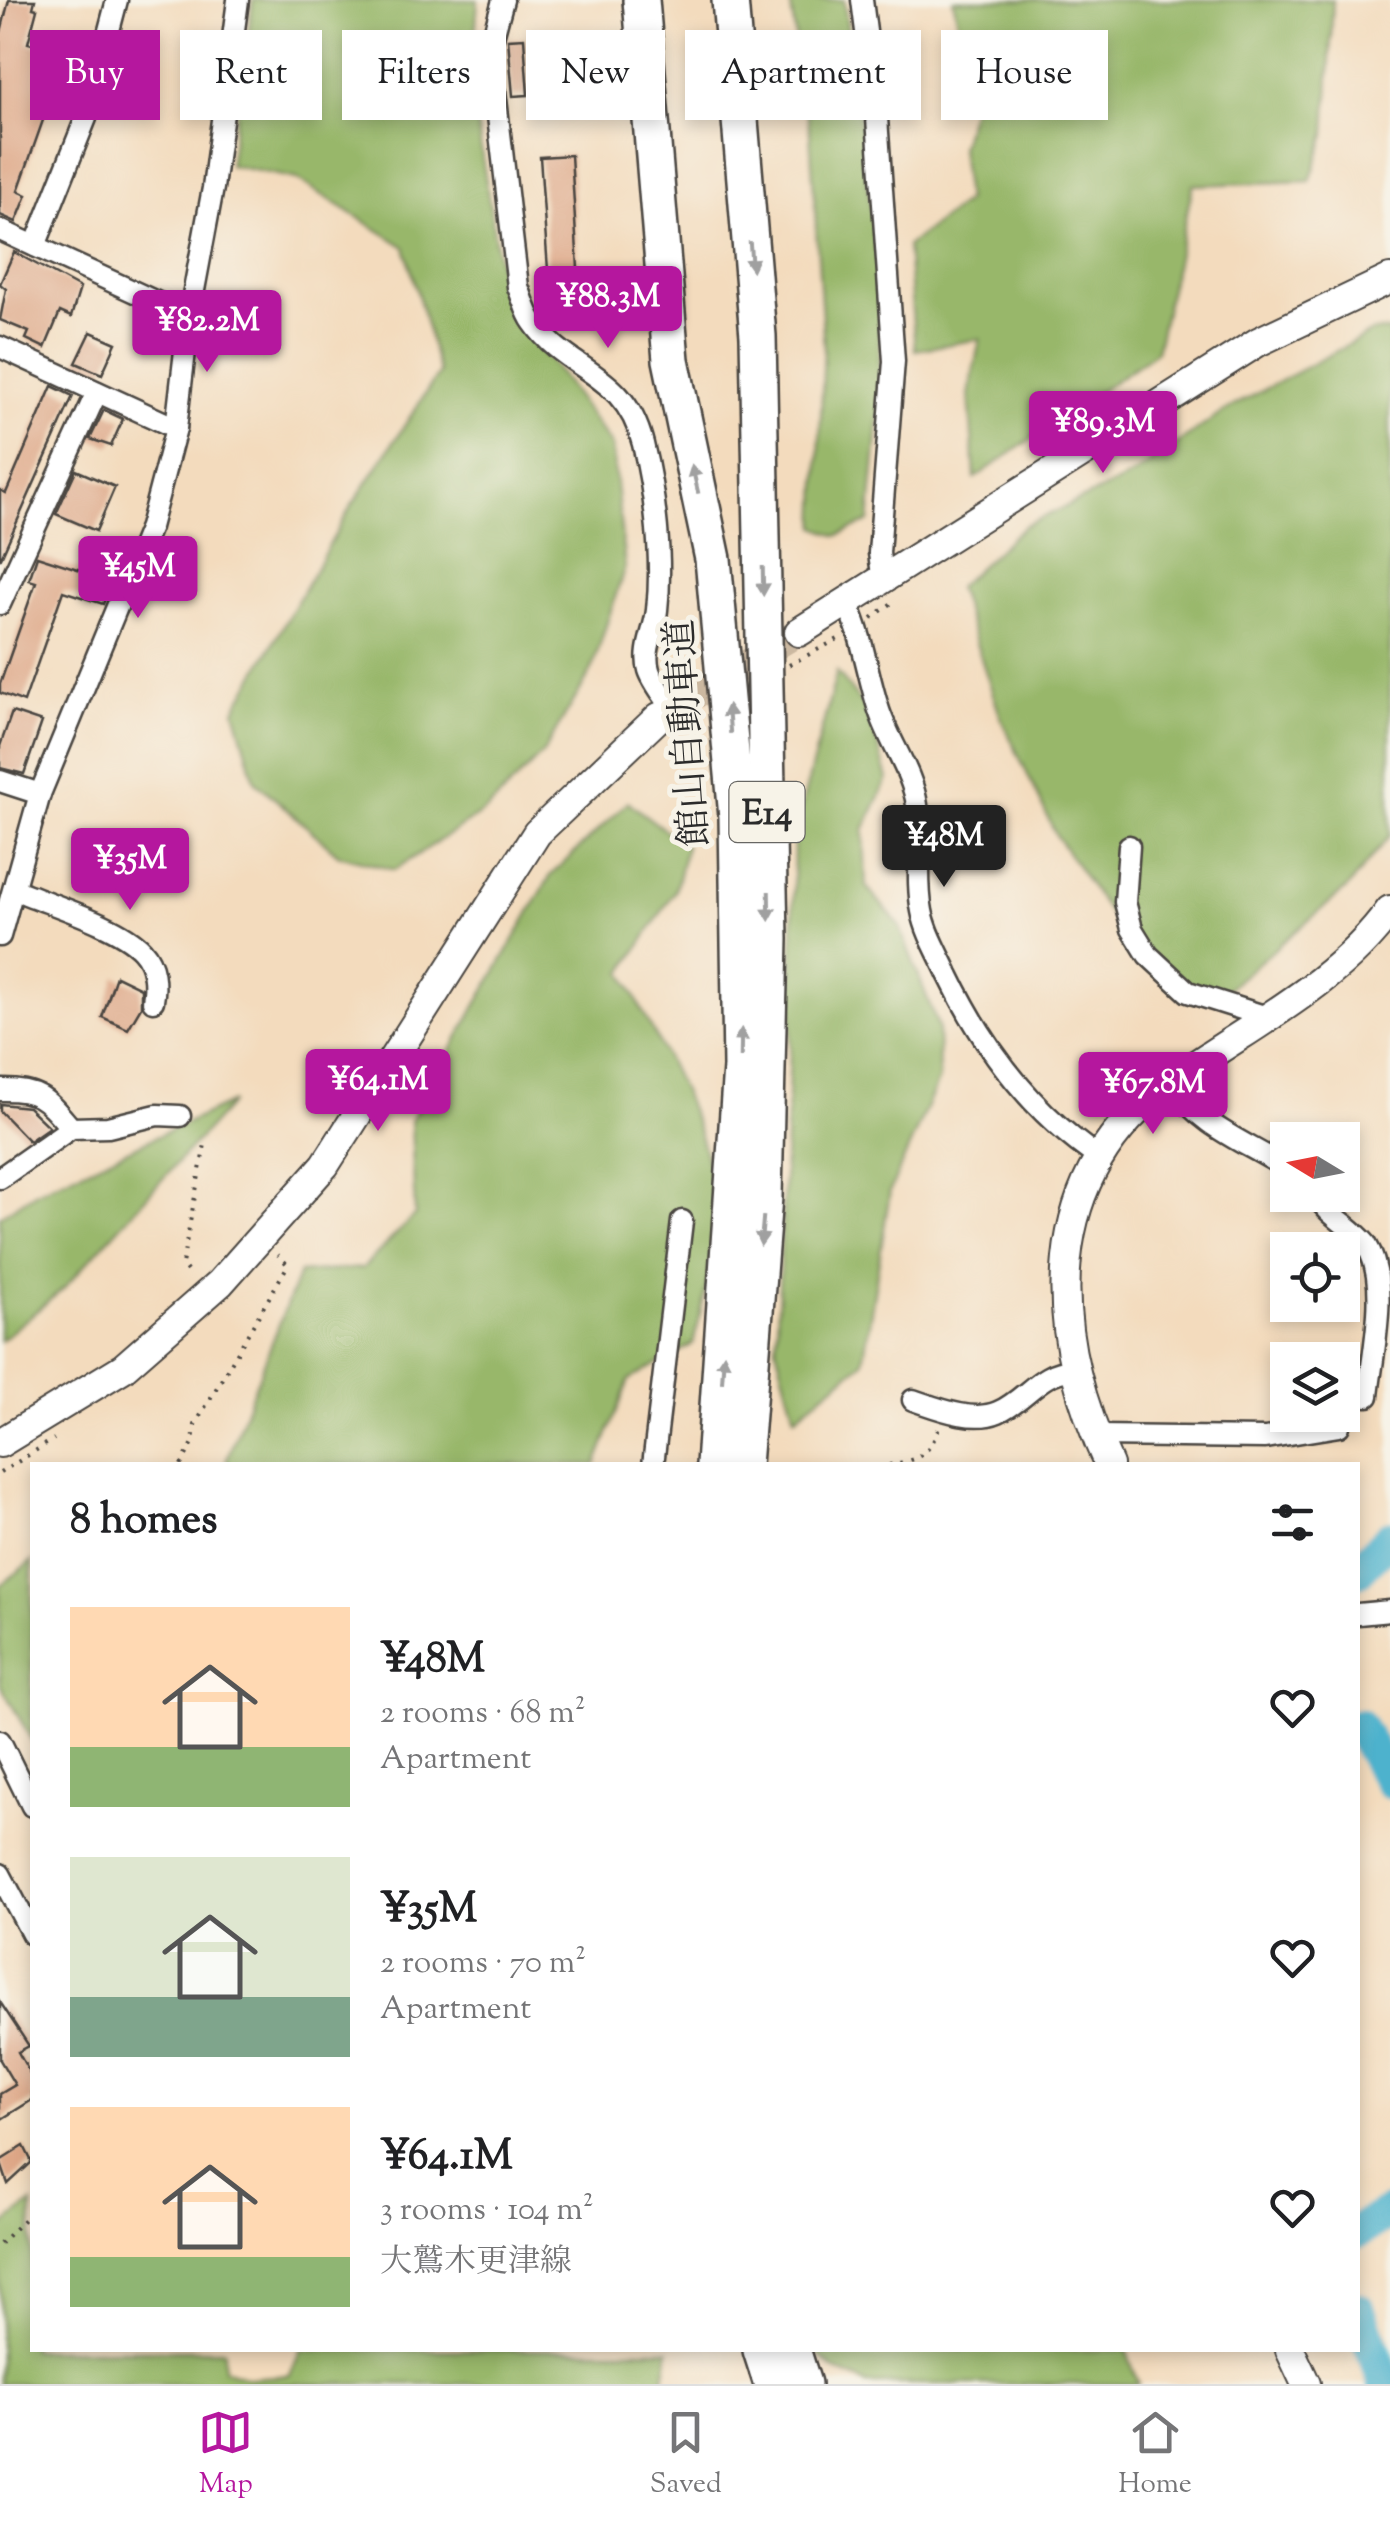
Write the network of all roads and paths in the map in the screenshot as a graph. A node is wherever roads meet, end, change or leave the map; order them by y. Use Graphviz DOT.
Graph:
graph roads {
  1 [pos="117,0"];
  2 [pos="238,0"];
  3 [pos="503,0"];
  4 [pos="641,0"];
  5 [pos="730,0"];
  6 [pos="862,0"];
  7 [pos="0,230"];
  8 [pos="35,246"];
  9 [pos="1390,279"];
  10 [pos="189,317"];
  11 [pos="2,352"];
  12 [pos="97,392"];
  13 [pos="176,428"];
  14 [pos="892,590"];
  15 [pos="0,604"];
  16 [pos="853,617"];
  17 [pos="799,632"];
  18 [pos="782,669"];
  19 [pos="666,713"];
  20 [pos="0,782"];
  21 [pos="40,794"];
  22 [pos="1129,846"];
  23 [pos="14,889"];
  24 [pos="1390,910"];
  25 [pos="0,936"];
  26 [pos="152,1001"];
  27 [pos="1266,1017"];
  28 [pos="1170,1083"];
  29 [pos="0,1090"];
  30 [pos="180,1116"];
  31 [pos="72,1128"];
  32 [pos="206,1138"];
  33 [pos="1270,1159"];
  34 [pos="1101,1160"];
  35 [pos="0,1178"];
  36 [pos="1328,1212"];
  37 [pos="682,1221"];
  38 [pos="261,1236"];
  39 [pos="187,1271"];
  40 [pos="1072,1370"];
  41 [pos="1368,1396"];
  42 [pos="912,1400"];
  43 [pos="944,1411"];
  44 [pos="67,1430"];
  45 [pos="1302,1432"];
  46 [pos="1096,1436"];
  47 [pos="0,1443"];
  48 [pos="182,1462"];
  49 [pos="653,1462"];
  50 [pos="714,1462"];
  51 [pos="743,1462"];
  52 [pos="904,1462"];
  53 [pos="1108,1462"];
  54 [pos="0,1473"];
  55 [pos="1390,1611"];
  56 [pos="1360,1614"];
  57 [pos="0,1741"];
  58 [pos="30,1802"];
  59 [pos="0,1874"];
  60 [pos="30,1930"];
  61 [pos="30,2213"];
  62 [pos="0,2244"];
  63 [pos="762,2352"];
  64 [pos="793,2352"];
  65 [pos="1291,2352"];
  66 [pos="772,2384"];
  67 [pos="803,2384"];
  68 [pos="1306,2384"];
  1 -- 8 [label="street"];
  2 -- 10 [label="street"];
  3 -- 19 [label="street"];
  50 -- 4 [label="highway, 館山自動車道 / E14, one-way"];
  5 -- 51 [label="highway, 館山自動車道 / E14, one-way"];
  6 -- 14 [label="street"];
  7 -- 8 [label="street"];
  8 -- 10 [label="street"];
  9 -- 14 [label="main road"];
  10 -- 13 [label="street"];
  11 -- 12 [label="street"];
  12 -- 13 [label="street"];
  12 -- 15 [label="street"];
  13 -- 21 [label="street"];
  14 -- 16 [label="main road"];
  14 -- 16 [label="path"];
  16 -- 17 [label="main road"];
  16 -- 18 [label="path"];
  16 -- 34 [label="street"];
  19 -- 38 [label="main road"];
  20 -- 21 [label="street"];
  21 -- 23 [label="street"];
  22 -- 27 [label="street"];
  23 -- 25 [label="street"];
  23 -- 26 [label="street"];
  24 -- 27 [label="main road"];
  27 -- 28 [label="main road"];
  28 -- 33 [label="street"];
  28 -- 34 [label="main road"];
  29 -- 31 [label="street"];
  30 -- 31 [label="street"];
  31 -- 35 [label="street"];
  32 -- 39 [label="path"];
  34 -- 40 [label="main road"];
  36 -- 41 [label="street"];
  37 -- 49 [label="street"];
  38 -- 47 [label="main road"];
  38 -- 48 [label="path"];
  40 -- 43 [label="street"];
  40 -- 46 [label="main road"];
  42 -- 43 [label="street"];
  43 -- 52 [label="path"];
  44 -- 54 [label="path"];
  45 -- 46 [label="street"];
  46 -- 53 [label="main road"];
  55 -- 56 [label="street"];
  57 -- 58 [label="street"];
  59 -- 60 [label="street"];
  61 -- 62 [label="path"];
  63 -- 66 [label="highway"];
  64 -- 67 [label="highway"];
  65 -- 68 [label="main road"];
}
